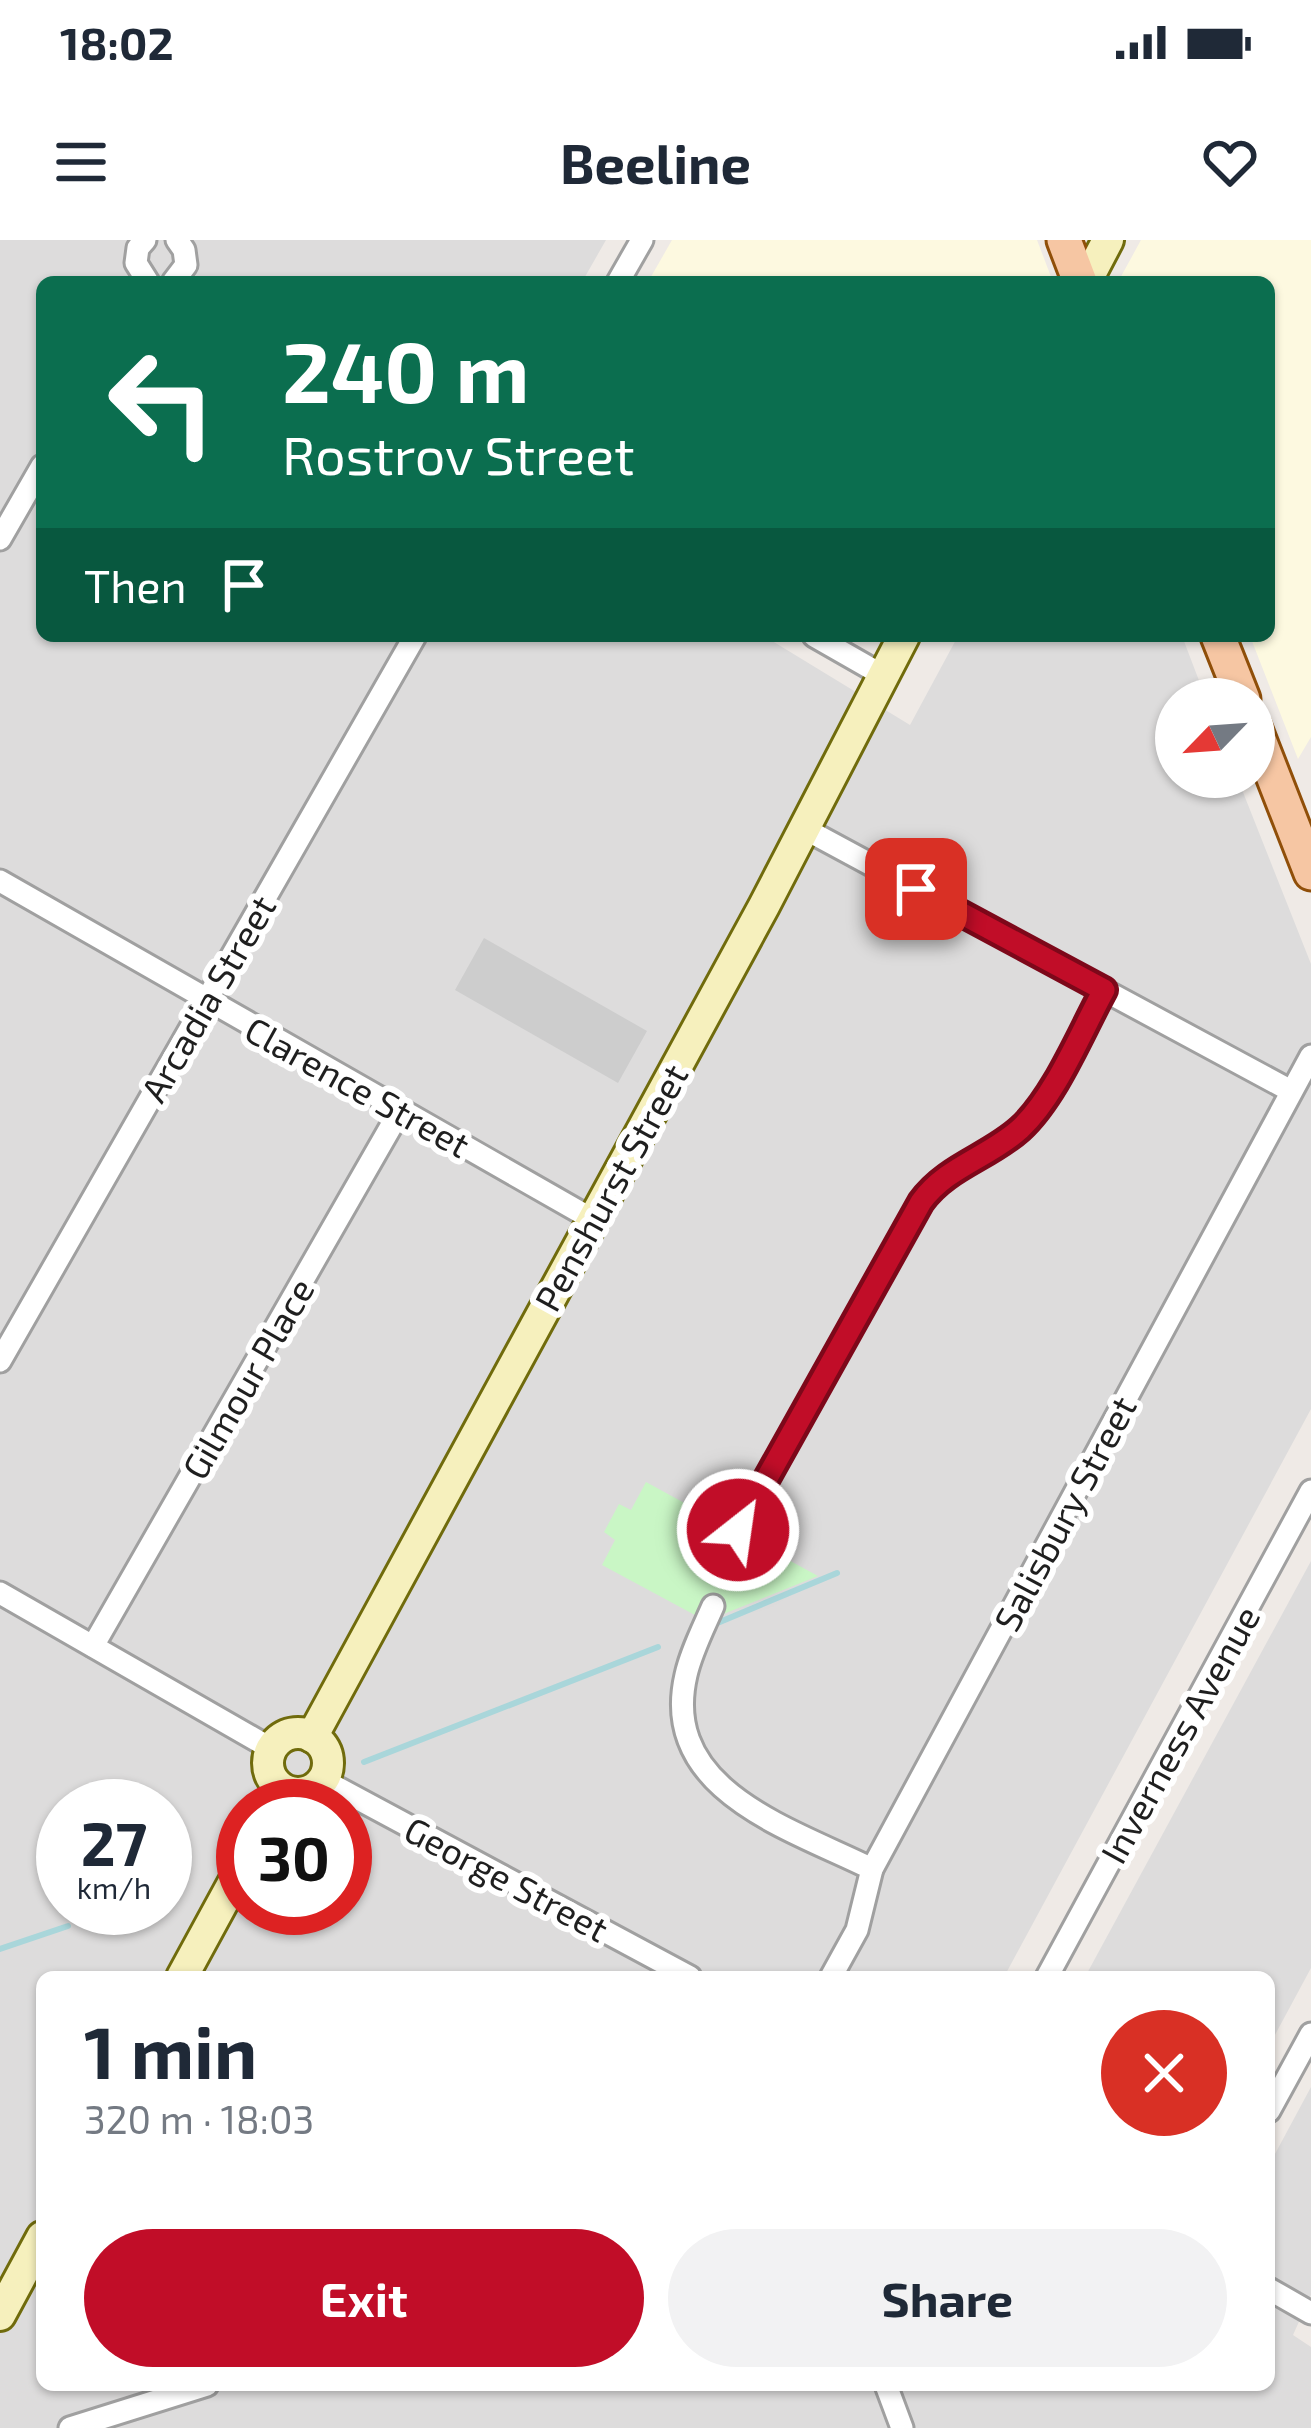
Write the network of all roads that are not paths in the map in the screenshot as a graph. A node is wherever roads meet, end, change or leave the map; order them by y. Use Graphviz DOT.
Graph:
graph roads {
  1 [pos="177,240"];
  2 [pos="642,240"];
  3 [pos="1064,240"];
  4 [pos="1108,240"];
  5 [pos="136,243"];
  6 [pos="143,276"];
  7 [pos="185,276"];
  8 [pos="621,276"];
  9 [pos="1080,276"];
  10 [pos="1087,276"];
  11 [pos="36,476"];
  12 [pos="0,539"];
  13 [pos="412,642"];
  14 [pos="824,642"];
  15 [pos="901,642"];
  16 [pos="1220,642"];
  17 [pos="884,676"];
  18 [pos="1235,678"];
  19 [pos="1275,781"];
  20 [pos="805,830"];
  21 [pos="1311,873"];
  22 [pos="0,881"];
  23 [pos="1104,990"];
  24 [pos="206,1000"];
  25 [pos="1311,1056"];
  26 [pos="1292,1091"];
  27 [pos="401,1109"];
  28 [pos="592,1219"];
  29 [pos="0,1361"];
  30 [pos="1311,1491"];
  31 [pos="738,1530"];
  32 [pos="0,1593"];
  33 [pos="712,1606"];
  34 [pos="93,1646"];
  35 [pos="312,1736"];
  36 [pos="272,1749"];
  37 [pos="274,1779"];
  38 [pos="323,1779"];
  39 [pos="372,1806"];
  40 [pos="872,1869"];
  41 [pos="216,1915"];
  42 [pos="185,1971"];
  43 [pos="679,1971"];
  44 [pos="834,1971"];
  45 [pos="1050,1971"];
  46 [pos="1311,2034"];
  47 [pos="1275,2100"];
  48 [pos="36,2248"];
  49 [pos="1275,2293"];
  50 [pos="1311,2313"];
  51 [pos="0,2315"];
  52 [pos="187,2391"];
  53 [pos="888,2391"];
  54 [pos="70,2428"];
  55 [pos="902,2428"];
  1 -- 7 [label="street"];
  2 -- 8 [label="street"];
  3 -- 9 [label="main road"];
  4 -- 10 [label="main road"];
  5 -- 6 [label="street"];
  11 -- 12 [label="street"];
  13 -- 24 [label="street, Arcadia Street"];
  14 -- 17 [label="street"];
  15 -- 17 [label="main road, Penshurst Street"];
  16 -- 18 [label="main road"];
  17 -- 20 [label="main road, Penshurst Street"];
  19 -- 21 [label="main road"];
  20 -- 23 [label="street"];
  20 -- 28 [label="main road, Penshurst Street"];
  22 -- 24 [label="street, Clarence Street"];
  23 -- 26 [label="street"];
  23 -- 31 [label="street"];
  24 -- 27 [label="street, Clarence Street"];
  24 -- 29 [label="street, Arcadia Street"];
  25 -- 26 [label="street, Salisbury Street"];
  26 -- 40 [label="street, Salisbury Street"];
  27 -- 28 [label="street, Clarence Street"];
  27 -- 34 [label="street, Gilmour Place"];
  28 -- 35 [label="main road, Penshurst Street"];
  30 -- 45 [label="street, Inverness Avenue"];
  32 -- 34 [label="street"];
  33 -- 40 [label="street"];
  34 -- 36 [label="street"];
  35 -- 36 [label="main road"];
  35 -- 38 [label="main road"];
  36 -- 37 [label="main road"];
  39 -- 43 [label="street, George Street"];
  40 -- 44 [label="street, Salisbury Street"];
  41 -- 42 [label="main road"];
  46 -- 47 [label="street"];
  48 -- 51 [label="main road"];
  49 -- 50 [label="street"];
  52 -- 54 [label="street"];
  53 -- 55 [label="street"];
}
